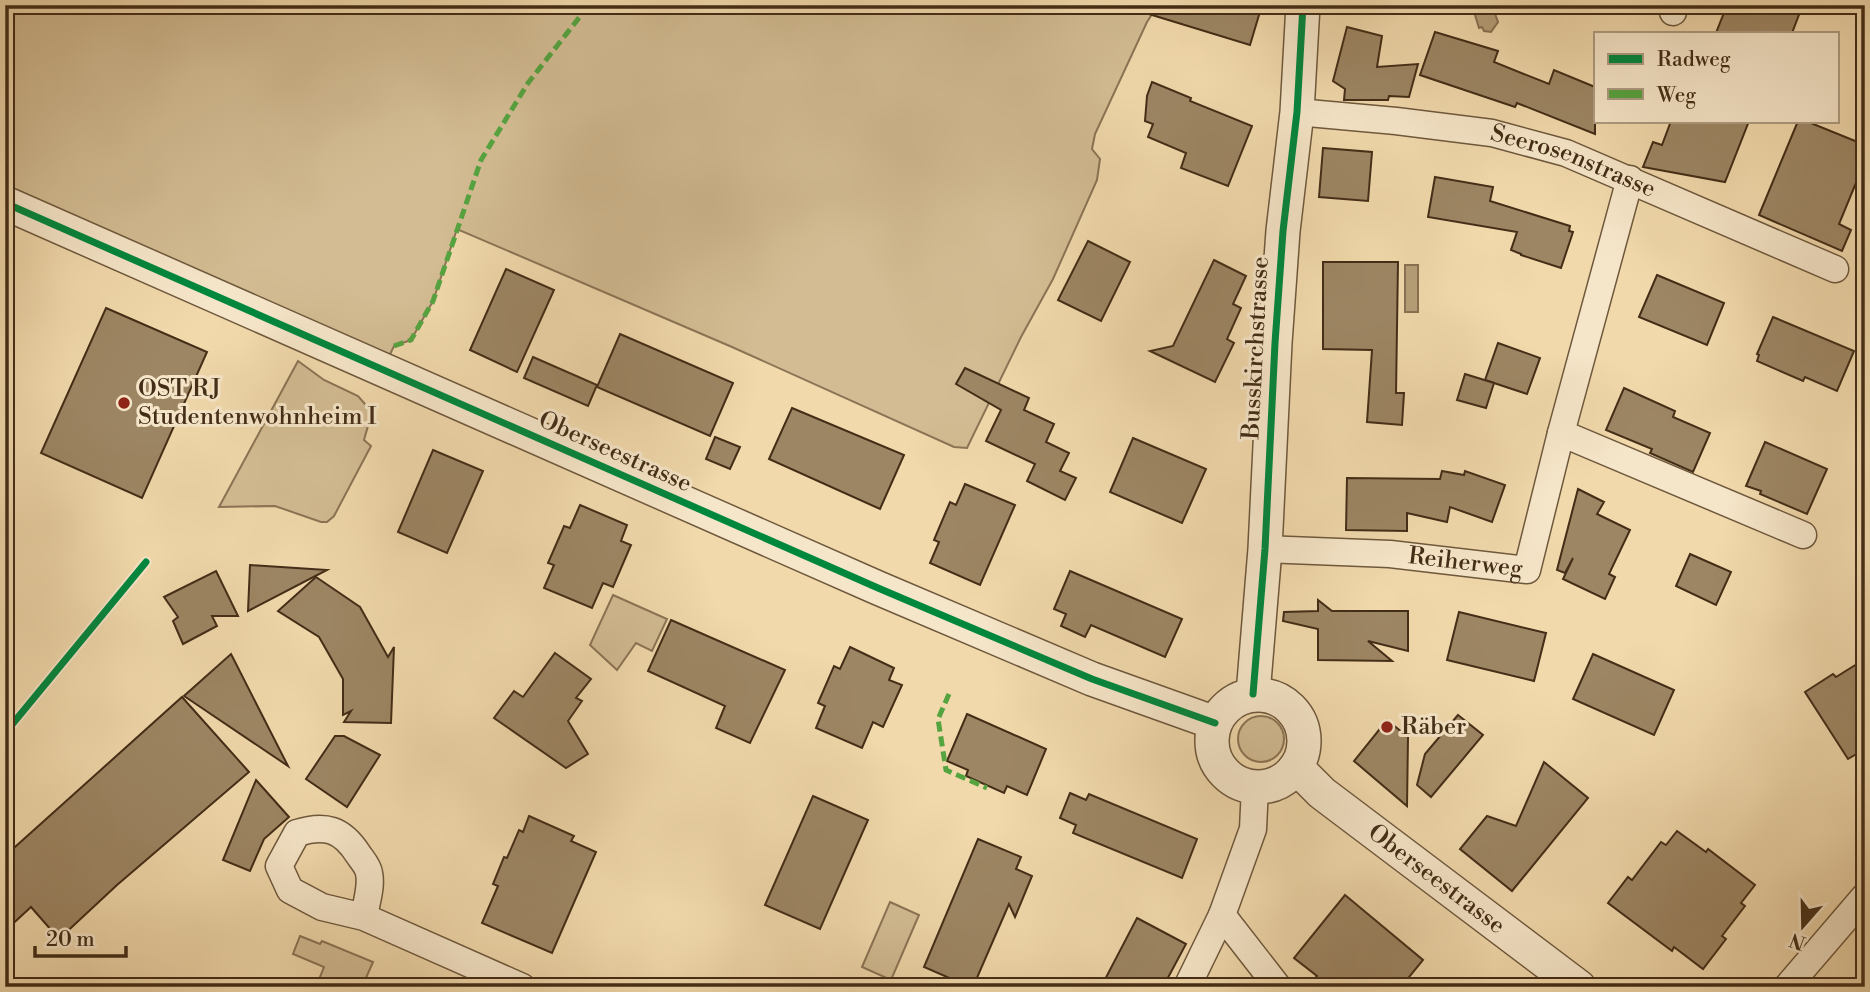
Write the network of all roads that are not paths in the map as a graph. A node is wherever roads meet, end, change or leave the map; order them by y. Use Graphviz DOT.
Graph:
graph roads {
  1 [pos="1303,5"];
  2 [pos="1297,112"];
  3 [pos="1630,179"];
  4 [pos="5,203"];
  5 [pos="1835,269"];
  6 [pos="1561,433"];
  7 [pos="1803,535"];
  8 [pos="1265,549"];
  9 [pos="1253,694"];
  10 [pos="1215,723"];
  11 [pos="1296,767"];
  12 [pos="1255,787"];
  13 [pos="1865,896"];
  14 [pos="1222,915"];
  15 [pos="364,917"];
  16 [pos="522,987"];
  17 [pos="1187,987"];
  18 [pos="1278,987"];
  19 [pos="1579,987"];
  20 [pos="1787,987"];
  1 -- 2 [label="street, Busskirchstrasse"];
  2 -- 3 [label="street, Seerosenstrasse"];
  2 -- 8 [label="street, Busskirchstrasse"];
  3 -- 5 [label="street, Seerosenstrasse"];
  3 -- 6 [label="street, Reiherweg"];
  4 -- 10 [label="street, Oberseestrasse"];
  6 -- 7 [label="street"];
  6 -- 8 [label="street, Reiherweg"];
  8 -- 9 [label="street, Busskirchstrasse"];
  9 -- 10 [label="street"];
  9 -- 11 [label="street"];
  10 -- 12 [label="street"];
  11 -- 12 [label="street"];
  11 -- 19 [label="street, Oberseestrasse"];
  12 -- 14 [label="street"];
  13 -- 20 [label="street"];
  14 -- 17 [label="street"];
  14 -- 18 [label="street"];
  15 -- 16 [label="street"];
}
